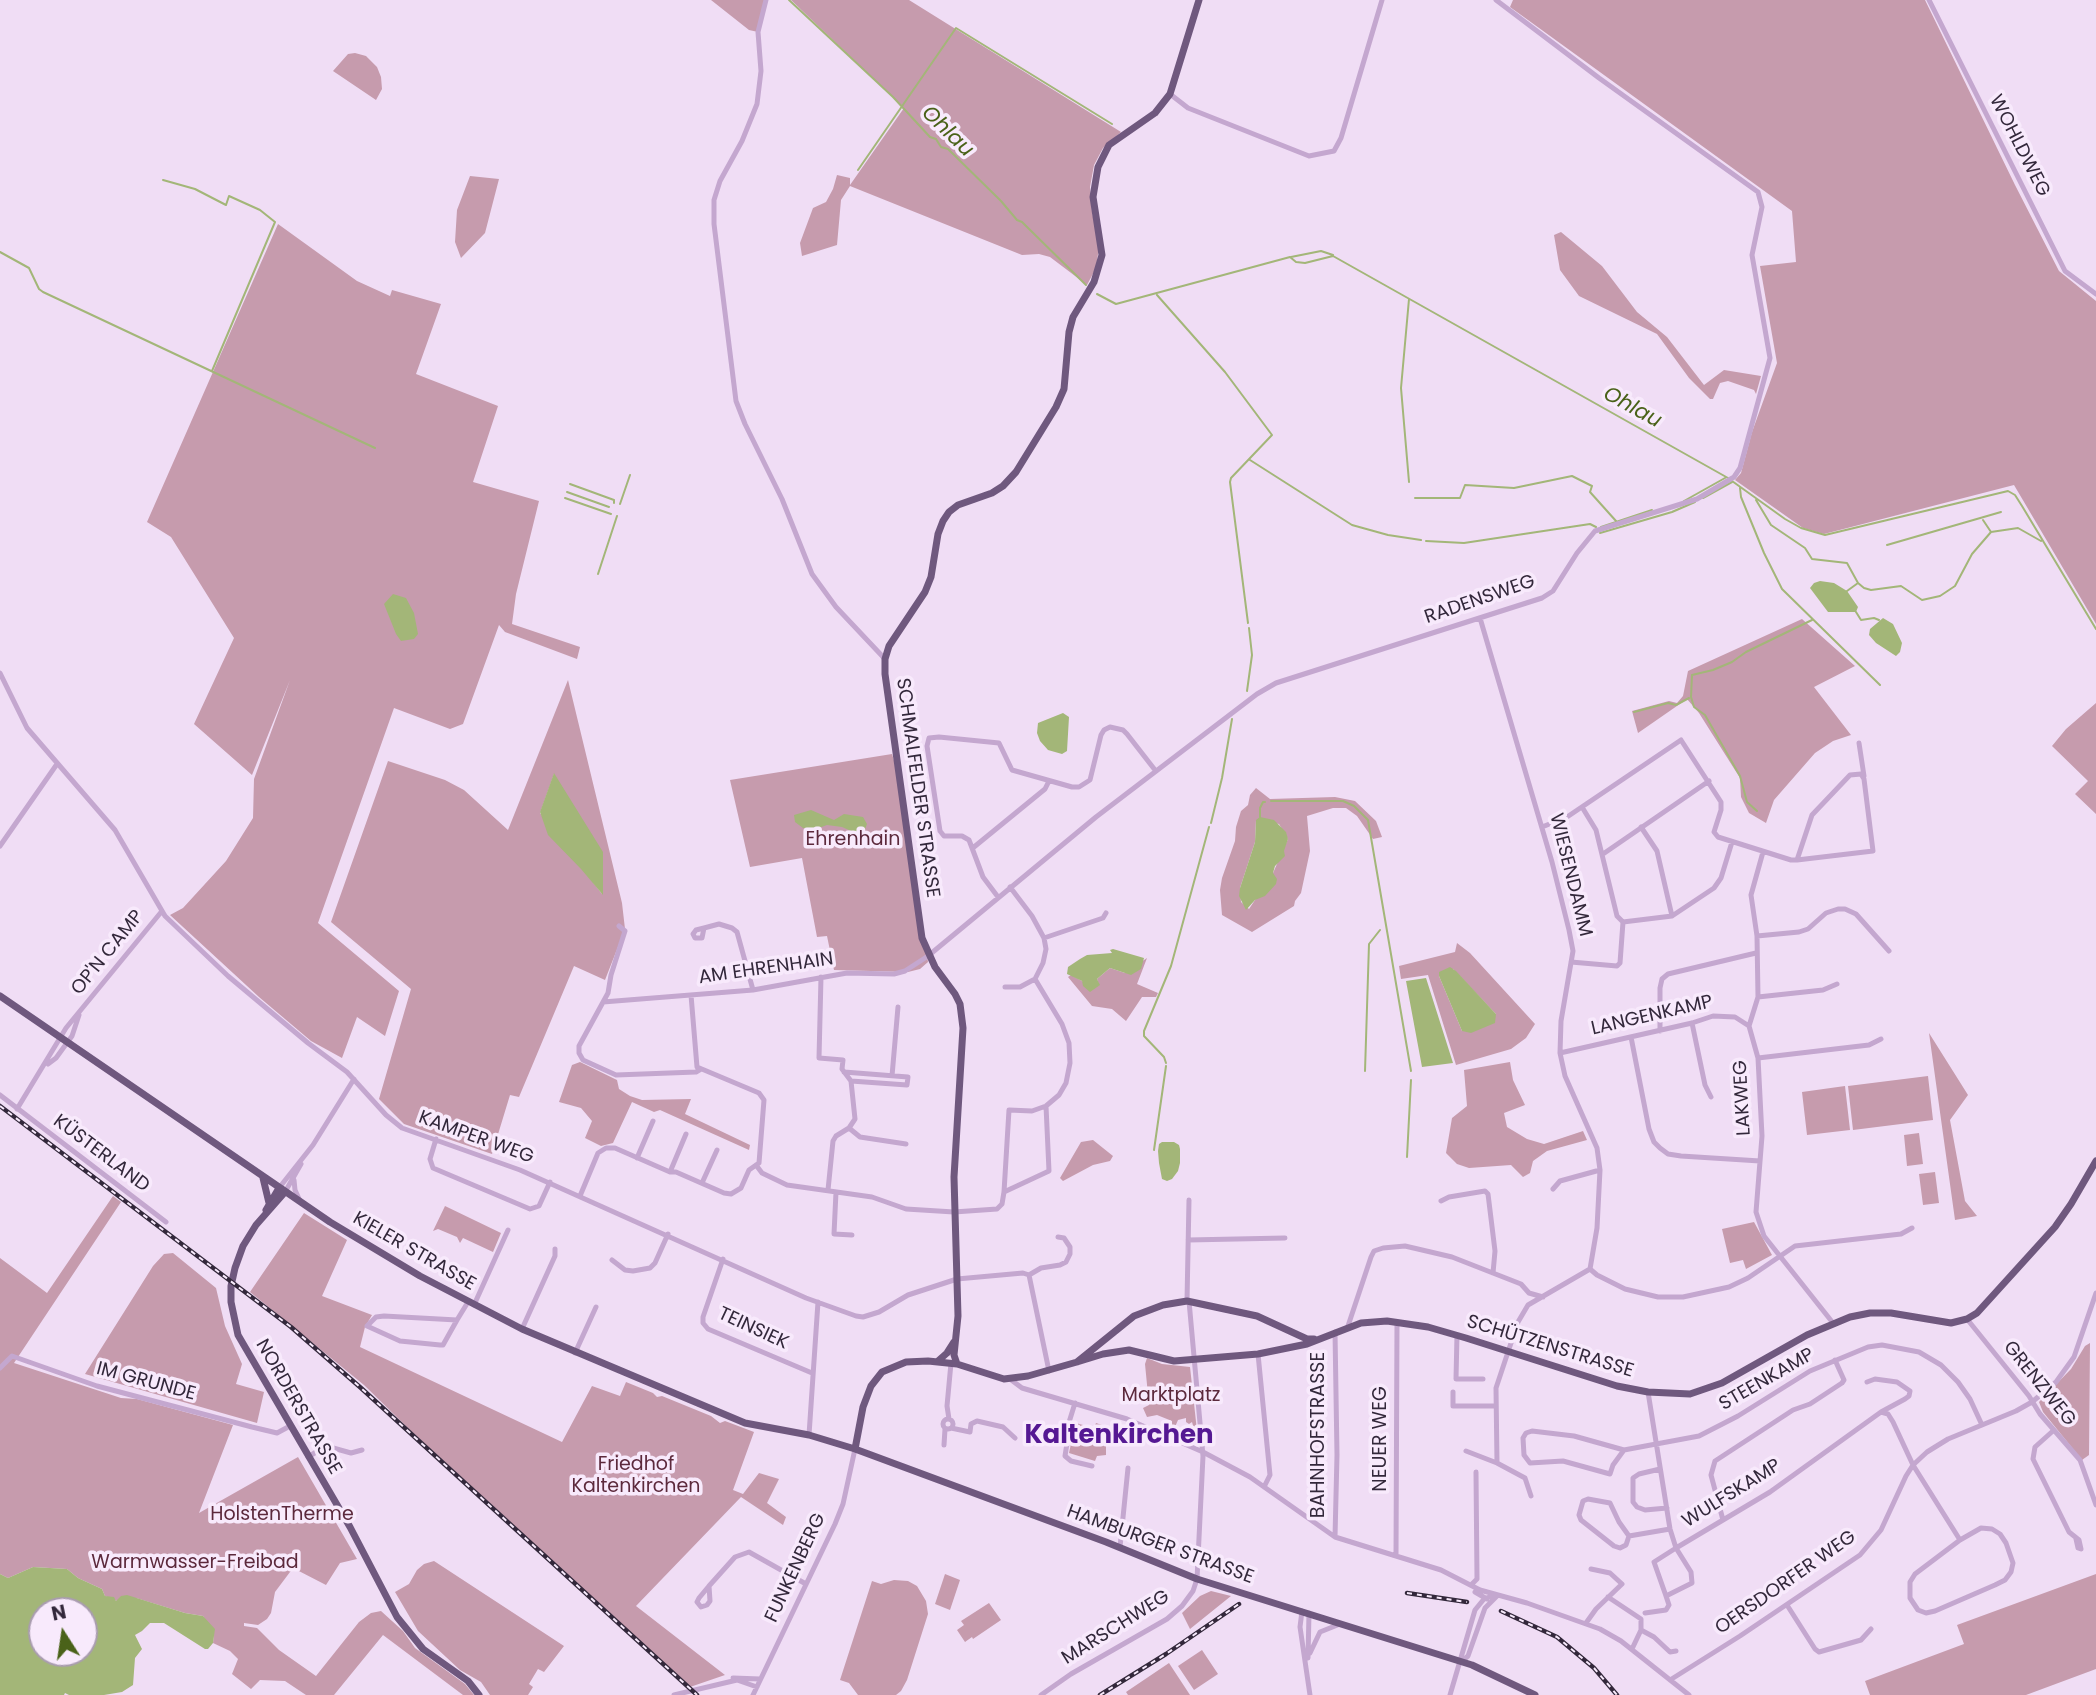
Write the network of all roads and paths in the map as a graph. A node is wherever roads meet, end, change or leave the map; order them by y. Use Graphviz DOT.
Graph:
graph roads {
  1 [pos="766,0"];
  2 [pos="1199,0"];
  3 [pos="1382,0"];
  4 [pos="1496,0"];
  5 [pos="1929,0"];
  6 [pos="1171,90"];
  7 [pos="2096,294"];
  8 [pos="1480,618"];
  9 [pos="885,659"];
  10 [pos="0,673"];
  11 [pos="1859,743"];
  12 [pos="57,764"];
  13 [pos="1156,770"];
  14 [pos="1864,776"];
  15 [pos="1049,780"];
  16 [pos="1709,781"];
  17 [pos="1582,807"];
  18 [pos="1542,827"];
  19 [pos="1641,827"];
  20 [pos="1732,842"];
  21 [pos="0,846"];
  22 [pos="974,847"];
  23 [pos="1763,852"];
  24 [pos="1602,854"];
  25 [pos="1797,860"];
  26 [pos="1010,887"];
  27 [pos="998,897"];
  28 [pos="162,911"];
  29 [pos="1106,913"];
  30 [pos="1672,916"];
  31 [pos="1623,922"];
  32 [pos="619,926"];
  33 [pos="704,928"];
  34 [pos="1757,936"];
  35 [pos="1044,938"];
  36 [pos="1889,951"];
  37 [pos="1756,953"];
  38 [pos="928,956"];
  39 [pos="1572,962"];
  40 [pos="821,977"];
  41 [pos="1035,979"];
  42 [pos="1837,984"];
  43 [pos="1005,987"];
  44 [pos="752,990"];
  45 [pos="691,995"];
  46 [pos="0,996"];
  47 [pos="1758,997"];
  48 [pos="603,1002"];
  49 [pos="898,1007"];
  50 [pos="79,1015"];
  51 [pos="1692,1023"];
  52 [pos="1749,1026"];
  53 [pos="1660,1031"];
  54 [pos="60,1037"];
  55 [pos="1631,1037"];
  56 [pos="1881,1040"];
  57 [pos="68,1043"];
  58 [pos="1560,1053"];
  59 [pos="1758,1058"];
  60 [pos="45,1067"];
  61 [pos="701,1069"];
  62 [pos="844,1072"];
  63 [pos="892,1076"];
  64 [pos="354,1079"];
  65 [pos="851,1081"];
  66 [pos="0,1095"];
  67 [pos="1711,1097"];
  68 [pos="1046,1106"];
  69 [pos="18,1109"];
  70 [pos="653,1121"];
  71 [pos="849,1128"];
  72 [pos="686,1134"];
  73 [pos="436,1139"];
  74 [pos="906,1144"];
  75 [pos="717,1150"];
  76 [pos="303,1158"];
  77 [pos="638,1158"];
  78 [pos="1760,1161"];
  79 [pos="2096,1161"];
  80 [pos="756,1165"];
  81 [pos="1600,1170"];
  82 [pos="670,1172"];
  83 [pos="262,1177"];
  84 [pos="295,1177"];
  85 [pos="550,1182"];
  86 [pos="702,1183"];
  87 [pos="1553,1189"];
  88 [pos="282,1190"];
  89 [pos="828,1190"];
  90 [pos="836,1192"];
  91 [pos="1004,1192"];
  92 [pos="580,1196"];
  93 [pos="1189,1200"];
  94 [pos="1441,1201"];
  95 [pos="301,1203"];
  96 [pos="269,1204"];
  97 [pos="954,1212"];
  98 [pos="263,1217"];
  99 [pos="166,1222"];
  100 [pos="1912,1228"];
  101 [pos="508,1230"];
  102 [pos="668,1234"];
  103 [pos="852,1235"];
  104 [pos="1058,1237"];
  105 [pos="1285,1238"];
  106 [pos="1188,1241"];
  107 [pos="555,1249"];
  108 [pos="1779,1257"];
  109 [pos="723,1259"];
  110 [pos="611,1260"];
  111 [pos="1590,1269"];
  112 [pos="1493,1273"];
  113 [pos="1029,1275"];
  114 [pos="957,1279"];
  115 [pos="1530,1293"];
  116 [pos="2096,1293"];
  117 [pos="1543,1297"];
  118 [pos="1188,1301"];
  119 [pos="471,1303"];
  120 [pos="818,1303"];
  121 [pos="1528,1306"];
  122 [pos="596,1307"];
  123 [pos="835,1309"];
  124 [pos="872,1314"];
  125 [pos="1967,1319"];
  126 [pos="2088,1319"];
  127 [pos="457,1320"];
  128 [pos="2096,1320"];
  129 [pos="1397,1322"];
  130 [pos="1833,1323"];
  131 [pos="1348,1326"];
  132 [pos="522,1329"];
  133 [pos="1335,1332"];
  134 [pos="1457,1335"];
  135 [pos="1301,1336"];
  136 [pos="1318,1339"];
  137 [pos="954,1341"];
  138 [pos="1099,1343"];
  139 [pos="1300,1345"];
  140 [pos="1508,1351"];
  141 [pos="575,1353"];
  142 [pos="1107,1353"];
  143 [pos="1258,1354"];
  144 [pos="1194,1360"];
  145 [pos="1835,1360"];
  146 [pos="938,1361"];
  147 [pos="1077,1362"];
  148 [pos="954,1364"];
  149 [pos="0,1368"];
  150 [pos="1049,1371"];
  151 [pos="812,1373"];
  152 [pos="1483,1379"];
  153 [pos="1010,1380"];
  154 [pos="1867,1382"];
  155 [pos="1453,1392"];
  156 [pos="1648,1392"];
  157 [pos="2032,1402"];
  158 [pos="1075,1403"];
  159 [pos="1496,1406"];
  160 [pos="1881,1412"];
  161 [pos="290,1426"];
  162 [pos="1982,1426"];
  163 [pos="948,1428"];
  164 [pos="2054,1430"];
  165 [pos="809,1435"];
  166 [pos="1015,1438"];
  167 [pos="944,1445"];
  168 [pos="1657,1445"];
  169 [pos="855,1449"];
  170 [pos="362,1450"];
  171 [pos="1624,1450"];
  172 [pos="1466,1451"];
  173 [pos="1203,1452"];
  174 [pos="308,1457"];
  175 [pos="1497,1463"];
  176 [pos="1913,1465"];
  177 [pos="1093,1466"];
  178 [pos="1128,1468"];
  179 [pos="1660,1469"];
  180 [pos="1476,1472"];
  181 [pos="1264,1487"];
  182 [pos="1531,1496"];
  183 [pos="2096,1505"];
  184 [pos="1667,1508"];
  185 [pos="1723,1520"];
  186 [pos="1670,1529"];
  187 [pos="1629,1536"];
  188 [pos="1335,1537"];
  189 [pos="2076,1539"];
  190 [pos="1960,1540"];
  191 [pos="1120,1547"];
  192 [pos="1676,1548"];
  193 [pos="1396,1556"];
  194 [pos="1591,1569"];
  195 [pos="1197,1579"];
  196 [pos="806,1584"];
  197 [pos="1471,1585"];
  198 [pos="709,1586"];
  199 [pos="1477,1591"];
  200 [pos="1666,1596"];
  201 [pos="1608,1597"];
  202 [pos="1484,1598"];
  203 [pos="1496,1598"];
  204 [pos="1477,1605"];
  205 [pos="1787,1605"];
  206 [pos="1485,1608"];
  207 [pos="1306,1612"];
  208 [pos="1645,1614"];
  209 [pos="1343,1623"];
  210 [pos="1586,1623"];
  211 [pos="1871,1629"];
  212 [pos="1641,1630"];
  213 [pos="1632,1649"];
  214 [pos="1676,1651"];
  215 [pos="1461,1662"];
  216 [pos="1309,1663"];
  217 [pos="1309,1672"];
  218 [pos="760,1679"];
  219 [pos="1671,1680"];
  220 [pos="717,1685"];
  221 [pos="757,1687"];
  222 [pos="479,1695"];
  223 [pos="674,1695"];
  224 [pos="753,1695"];
  225 [pos="1041,1695"];
  226 [pos="1310,1695"];
  227 [pos="1450,1695"];
  228 [pos="1535,1695"];
  229 [pos="1689,1695"];
  1 -- 9 [label="street"];
  2 -- 6 [label="main road"];
  3 -- 6 [label="street"];
  4 -- 8 [label="street, RADENSWEG"];
  5 -- 7 [label="street, WOHLDWEG"];
  6 -- 9 [label="main road, SCHMALFELDER STRASSE"];
  8 -- 13 [label="street, RADENSWEG"];
  8 -- 18 [label="street, WIESENDAMM"];
  9 -- 38 [label="main road, SCHMALFELDER STRASSE"];
  10 -- 12 [label="street, KAMPER WEG"];
  11 -- 14 [label="street"];
  12 -- 21 [label="street"];
  12 -- 28 [label="street, KAMPER WEG"];
  13 -- 15 [label="street"];
  13 -- 26 [label="street, RADENSWEG"];
  14 -- 25 [label="street"];
  14 -- 25 [label="street"];
  15 -- 22 [label="street"];
  15 -- 22 [label="street"];
  16 -- 17 [label="street"];
  16 -- 19 [label="street"];
  16 -- 20 [label="street"];
  17 -- 18 [label="street"];
  17 -- 24 [label="street"];
  18 -- 39 [label="street, WIESENDAMM"];
  19 -- 24 [label="street"];
  19 -- 30 [label="street"];
  20 -- 23 [label="street"];
  20 -- 30 [label="street"];
  22 -- 27 [label="street"];
  23 -- 25 [label="street"];
  23 -- 34 [label="street"];
  24 -- 31 [label="street"];
  26 -- 27 [label="street, RADENSWEG"];
  26 -- 35 [label="street"];
  27 -- 38 [label="street, RADENSWEG"];
  28 -- 50 [label="street, OP'N CAMP"];
  28 -- 64 [label="street, KAMPER WEG"];
  29 -- 35 [label="street"];
  30 -- 31 [label="street"];
  31 -- 39 [label="street"];
  32 -- 48 [label="street"];
  33 -- 44 [label="street"];
  34 -- 36 [label="street"];
  34 -- 37 [label="street"];
  35 -- 41 [label="street"];
  37 -- 47 [label="street"];
  37 -- 53 [label="street"];
  38 -- 40 [label="street, AM EHRENHAIN"];
  38 -- 97 [label="main road, SCHMALFELDER STRASSE"];
  39 -- 58 [label="street, WIESENDAMM"];
  40 -- 44 [label="street, AM EHRENHAIN"];
  40 -- 62 [label="street"];
  41 -- 43 [label="street"];
  41 -- 68 [label="street"];
  42 -- 47 [label="street"];
  44 -- 45 [label="street, AM EHRENHAIN"];
  45 -- 48 [label="street, AM EHRENHAIN"];
  45 -- 61 [label="street"];
  46 -- 54 [label="main road, KIELER STRASSE"];
  47 -- 52 [label="street"];
  48 -- 61 [label="street"];
  49 -- 63 [label="street"];
  50 -- 54 [label="street, OP'N CAMP"];
  50 -- 57 [label="street, OP'N CAMP"];
  51 -- 52 [label="street, LANGENKAMP"];
  51 -- 53 [label="street, LANGENKAMP"];
  51 -- 67 [label="street"];
  52 -- 59 [label="street, LAKWEG"];
  53 -- 55 [label="street, LANGENKAMP"];
  54 -- 57 [label="main road, KIELER STRASSE"];
  54 -- 60 [label="street"];
  55 -- 58 [label="street, LANGENKAMP"];
  55 -- 78 [label="street"];
  56 -- 59 [label="street"];
  57 -- 60 [label="street"];
  57 -- 83 [label="main road, KIELER STRASSE"];
  58 -- 81 [label="street, WIESENDAMM"];
  59 -- 78 [label="street, LAKWEG"];
  60 -- 69 [label="street"];
  61 -- 80 [label="street"];
  62 -- 63 [label="street"];
  62 -- 65 [label="street"];
  63 -- 65 [label="street"];
  64 -- 73 [label="street, KAMPER WEG"];
  64 -- 76 [label="street, NORDERSTRASSE"];
  65 -- 71 [label="street"];
  66 -- 69 [label="street, KÜSTERLAND"];
  68 -- 91 [label="street"];
  68 -- 91 [label="street"];
  69 -- 99 [label="street, KÜSTERLAND"];
  70 -- 77 [label="street"];
  71 -- 74 [label="street"];
  71 -- 89 [label="street"];
  72 -- 82 [label="street"];
  73 -- 85 [label="street, KAMPER WEG"];
  73 -- 85 [label="street"];
  75 -- 86 [label="street"];
  76 -- 84 [label="street, NORDERSTRASSE"];
  76 -- 88 [label="street, NORDERSTRASSE"];
  77 -- 82 [label="street"];
  77 -- 92 [label="street"];
  78 -- 108 [label="street, LAKWEG"];
  79 -- 125 [label="main road"];
  80 -- 86 [label="street"];
  80 -- 89 [label="street"];
  81 -- 87 [label="street"];
  81 -- 111 [label="street, WIESENDAMM"];
  82 -- 86 [label="street"];
  83 -- 88 [label="main road, KIELER STRASSE"];
  83 -- 96 [label="main road"];
  84 -- 88 [label="street, NORDERSTRASSE"];
  84 -- 95 [label="street"];
  85 -- 92 [label="street, KAMPER WEG"];
  88 -- 95 [label="main road, KIELER STRASSE"];
  88 -- 96 [label="main road, NORDERSTRASSE"];
  88 -- 98 [label="main road, NORDERSTRASSE"];
  89 -- 90 [label="street"];
  90 -- 97 [label="street"];
  90 -- 103 [label="street"];
  91 -- 97 [label="street"];
  92 -- 102 [label="street, KAMPER WEG"];
  93 -- 106 [label="street"];
  94 -- 112 [label="street"];
  95 -- 119 [label="main road, KIELER STRASSE"];
  96 -- 98 [label="main road, NORDERSTRASSE"];
  97 -- 114 [label="main road, SCHMALFELDER STRASSE"];
  98 -- 161 [label="main road, NORDERSTRASSE"];
  100 -- 108 [label="street"];
  101 -- 119 [label="street"];
  102 -- 109 [label="street, KAMPER WEG"];
  102 -- 110 [label="street"];
  104 -- 113 [label="street, KAMPER WEG"];
  105 -- 106 [label="street"];
  106 -- 118 [label="street"];
  107 -- 132 [label="street"];
  108 -- 111 [label="street"];
  108 -- 130 [label="street, LAKWEG"];
  109 -- 120 [label="street, KAMPER WEG"];
  109 -- 151 [label="street, TEINSIEK"];
  111 -- 117 [label="street"];
  112 -- 115 [label="street"];
  112 -- 131 [label="street"];
  113 -- 114 [label="street, KAMPER WEG"];
  113 -- 150 [label="street"];
  114 -- 124 [label="street, KAMPER WEG"];
  114 -- 137 [label="main road, SCHMALFELDER STRASSE"];
  115 -- 117 [label="street"];
  115 -- 121 [label="street"];
  116 -- 126 [label="street, OERSDORFER WEG"];
  117 -- 121 [label="street"];
  118 -- 135 [label="main road"];
  118 -- 138 [label="main road"];
  118 -- 144 [label="street"];
  119 -- 127 [label="street"];
  119 -- 132 [label="main road, KIELER STRASSE"];
  120 -- 123 [label="street, KAMPER WEG"];
  120 -- 151 [label="street, TEINSIEK"];
  121 -- 140 [label="street"];
  122 -- 141 [label="street"];
  123 -- 124 [label="street, KAMPER WEG"];
  123 -- 124 [label="street, KAMPER WEG"];
  125 -- 130 [label="main road, SCHÜTZENSTRASSE"];
  125 -- 157 [label="street, GRENZWEG"];
  126 -- 128 [label="street"];
  126 -- 157 [label="street, OERSDORFER WEG"];
  127 -- 127 [label="street"];
  129 -- 131 [label="main road, SCHÜTZENSTRASSE"];
  129 -- 134 [label="main road, SCHÜTZENSTRASSE"];
  129 -- 193 [label="street, NEUER WEG"];
  130 -- 156 [label="main road, SCHÜTZENSTRASSE"];
  131 -- 133 [label="main road, SCHÜTZENSTRASSE"];
  132 -- 141 [label="main road, KIELER STRASSE"];
  133 -- 136 [label="main road, SCHÜTZENSTRASSE"];
  133 -- 188 [label="street, BAHNHOFSTRASSE"];
  134 -- 140 [label="main road, SCHÜTZENSTRASSE"];
  134 -- 152 [label="street"];
  135 -- 136 [label="main road"];
  135 -- 139 [label="main road"];
  136 -- 139 [label="main road, SCHÜTZENSTRASSE"];
  137 -- 146 [label="main road"];
  137 -- 148 [label="main road, SCHMALFELDER STRASSE"];
  138 -- 142 [label="main road"];
  138 -- 147 [label="main road"];
  139 -- 143 [label="main road, SCHÜTZENSTRASSE"];
  140 -- 156 [label="main road, SCHÜTZENSTRASSE"];
  140 -- 159 [label="street"];
  141 -- 165 [label="main road, KIELER STRASSE"];
  142 -- 144 [label="main road, SCHÜTZENSTRASSE"];
  142 -- 147 [label="main road, SCHÜTZENSTRASSE"];
  143 -- 144 [label="main road, SCHÜTZENSTRASSE"];
  143 -- 181 [label="street"];
  144 -- 173 [label="street"];
  145 -- 162 [label="street, STEENKAMP"];
  145 -- 168 [label="street, STEENKAMP"];
  145 -- 185 [label="street"];
  146 -- 148 [label="main road"];
  146 -- 169 [label="main road"];
  147 -- 150 [label="main road, SCHÜTZENSTRASSE"];
  148 -- 153 [label="main road"];
  148 -- 163 [label="street"];
  149 -- 161 [label="street, IM GRUNDE"];
  150 -- 153 [label="main road, SCHÜTZENSTRASSE"];
  151 -- 165 [label="street, TEINSIEK"];
  153 -- 158 [label="street"];
  154 -- 160 [label="street, WULFSKAMP"];
  155 -- 159 [label="street"];
  156 -- 168 [label="street, WULFSKAMP"];
  157 -- 162 [label="street, OERSDORFER WEG"];
  157 -- 164 [label="street, GRENZWEG"];
  158 -- 173 [label="street"];
  158 -- 177 [label="street"];
  159 -- 175 [label="street"];
  160 -- 176 [label="street"];
  160 -- 185 [label="street, WULFSKAMP"];
  161 -- 174 [label="main road, NORDERSTRASSE"];
  162 -- 176 [label="street, OERSDORFER WEG"];
  163 -- 166 [label="street"];
  163 -- 167 [label="street"];
  164 -- 183 [label="street, GRENZWEG"];
  164 -- 189 [label="street"];
  165 -- 169 [label="main road, KIELER STRASSE"];
  168 -- 171 [label="street, STEENKAMP"];
  168 -- 179 [label="street, WULFSKAMP"];
  169 -- 191 [label="main road, HAMBURGER STRASSE"];
  169 -- 196 [label="street, FUNKENBERG"];
  170 -- 174 [label="street"];
  171 -- 171 [label="street"];
  172 -- 175 [label="street"];
  173 -- 181 [label="street"];
  173 -- 195 [label="street"];
  174 -- 222 [label="main road, NORDERSTRASSE"];
  175 -- 182 [label="street"];
  176 -- 190 [label="street"];
  176 -- 205 [label="street, OERSDORFER WEG"];
  178 -- 191 [label="street"];
  179 -- 184 [label="street, WULFSKAMP"];
  179 -- 184 [label="street"];
  180 -- 197 [label="street"];
  181 -- 188 [label="street"];
  184 -- 186 [label="street, WULFSKAMP"];
  185 -- 192 [label="street, WULFSKAMP"];
  186 -- 187 [label="street"];
  186 -- 192 [label="street, WULFSKAMP"];
  187 -- 187 [label="street"];
  188 -- 193 [label="street"];
  190 -- 190 [label="street"];
  191 -- 195 [label="main road, HAMBURGER STRASSE"];
  192 -- 200 [label="street"];
  192 -- 200 [label="street"];
  193 -- 197 [label="street"];
  194 -- 201 [label="street"];
  195 -- 207 [label="main road, HAMBURGER STRASSE"];
  195 -- 225 [label="street, MARSCHWEG"];
  196 -- 198 [label="street"];
  196 -- 218 [label="street, FUNKENBERG"];
  197 -- 199 [label="street"];
  199 -- 202 [label="street"];
  199 -- 203 [label="street"];
  199 -- 204 [label="street"];
  200 -- 208 [label="street"];
  201 -- 210 [label="street"];
  201 -- 212 [label="street"];
  202 -- 203 [label="street"];
  202 -- 204 [label="street"];
  202 -- 206 [label="street"];
  203 -- 206 [label="street"];
  203 -- 210 [label="street"];
  204 -- 215 [label="street"];
  205 -- 211 [label="street"];
  205 -- 219 [label="street, OERSDORFER WEG"];
  206 -- 215 [label="street"];
  207 -- 209 [label="main road, HAMBURGER STRASSE"];
  207 -- 216 [label="street"];
  207 -- 217 [label="street"];
  209 -- 215 [label="main road, HAMBURGER STRASSE"];
  209 -- 216 [label="street"];
  210 -- 213 [label="street"];
  212 -- 213 [label="street"];
  212 -- 214 [label="street"];
  213 -- 219 [label="street"];
  215 -- 227 [label="street"];
  215 -- 228 [label="main road, HAMBURGER STRASSE"];
  216 -- 217 [label="street"];
  217 -- 226 [label="street"];
  218 -- 220 [label="street"];
  218 -- 221 [label="street, FUNKENBERG"];
  219 -- 229 [label="street"];
  220 -- 221 [label="street"];
  220 -- 223 [label="street"];
  221 -- 224 [label="street, FUNKENBERG"];
}
